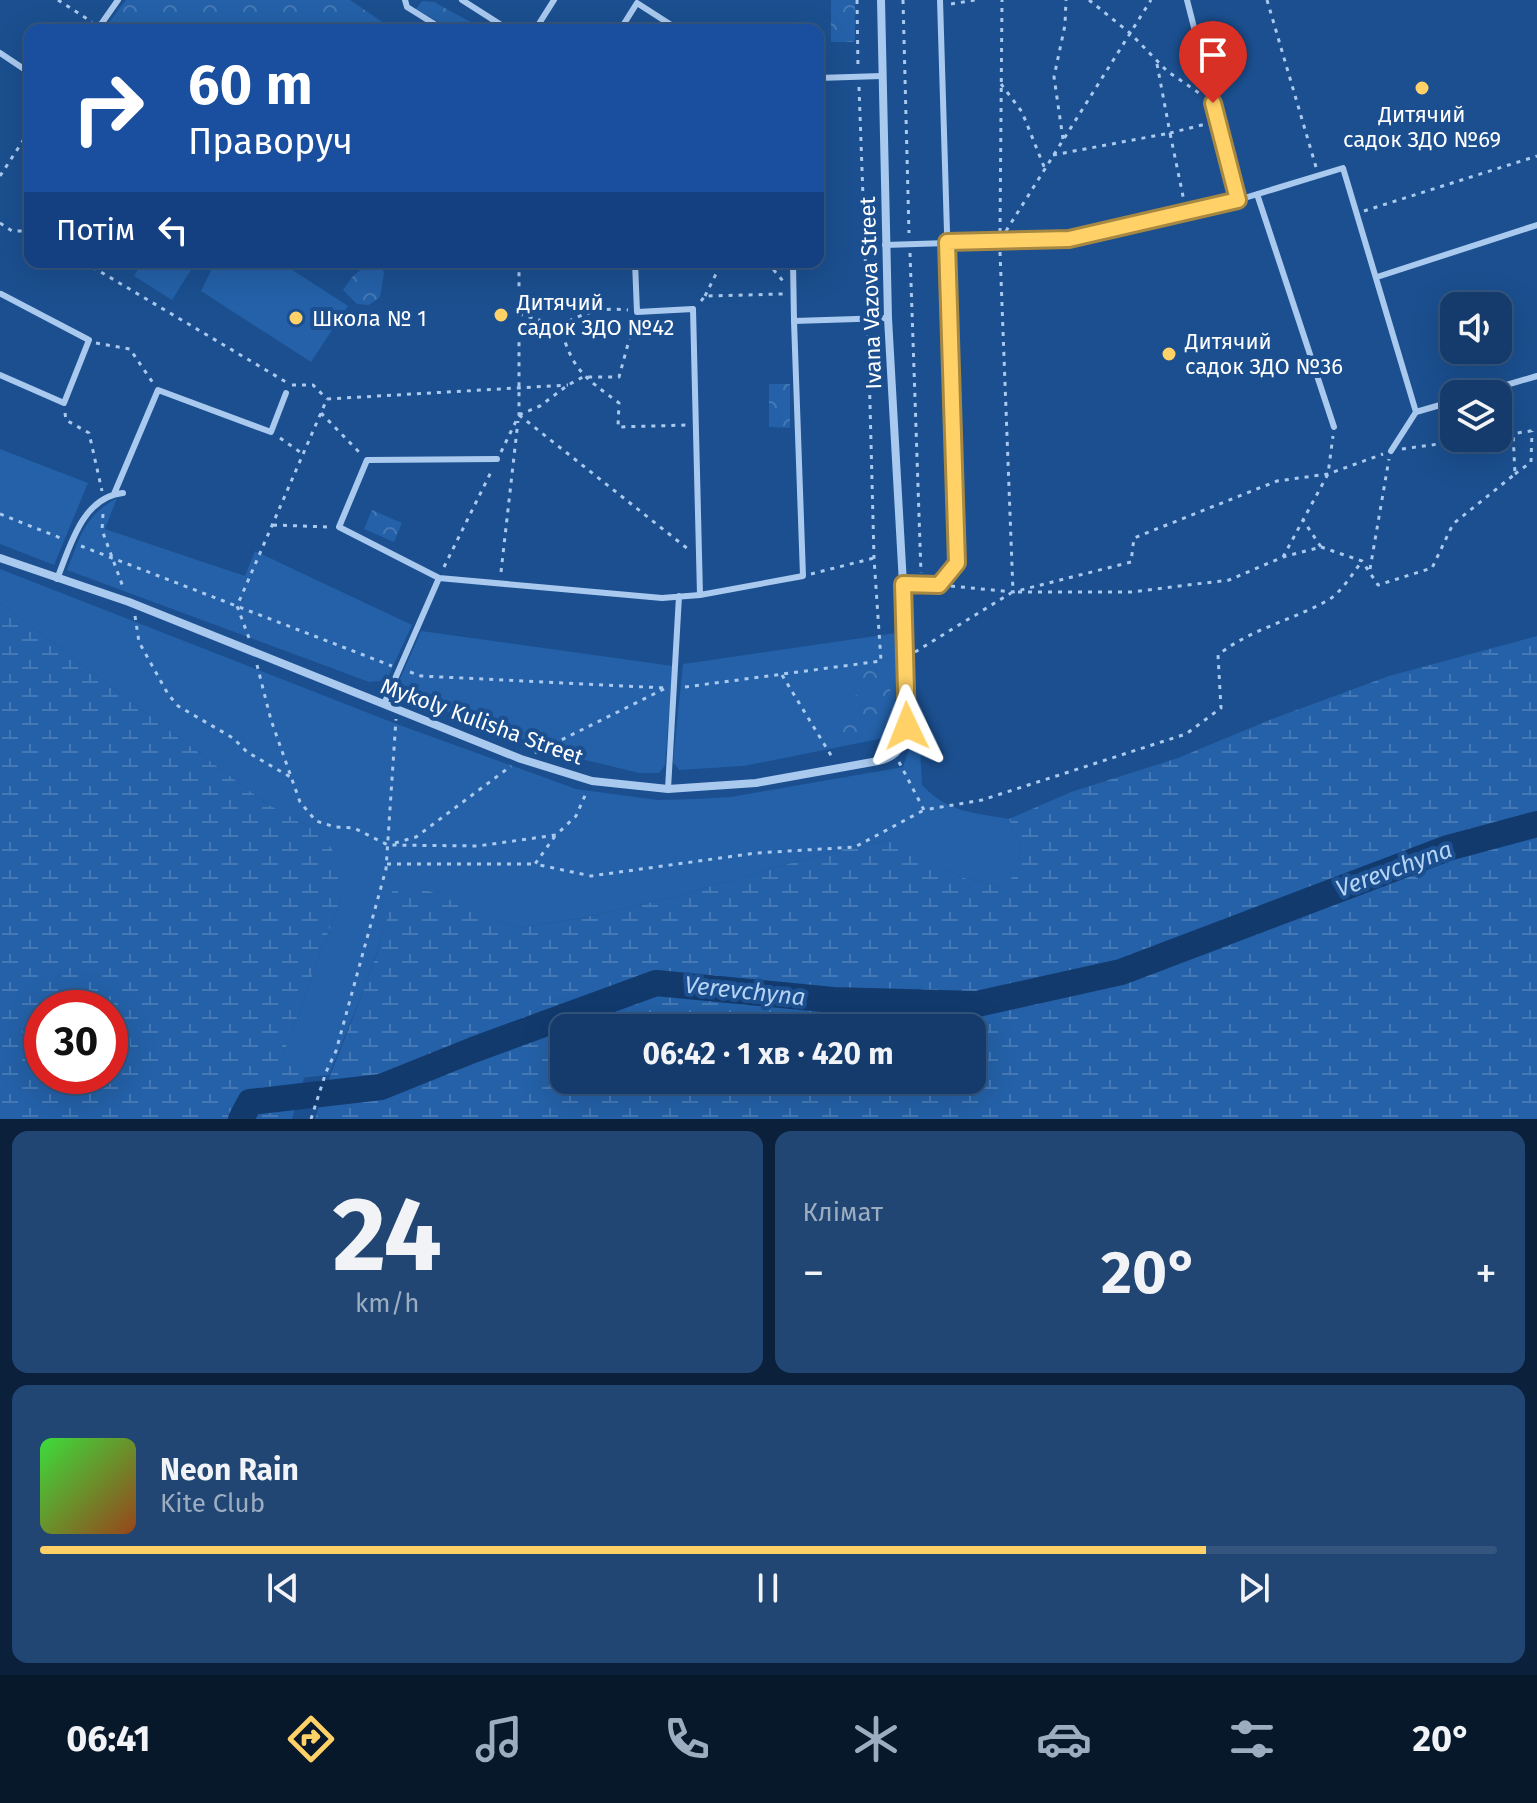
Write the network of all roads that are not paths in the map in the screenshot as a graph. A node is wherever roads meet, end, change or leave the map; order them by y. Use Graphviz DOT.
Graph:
graph roads {
  1 [pos="118,0"];
  2 [pos="405,0"];
  3 [pos="462,0"];
  4 [pos="554,0"];
  5 [pos="881,0"];
  6 [pos="1187,0"];
  7 [pos="940,3"];
  8 [pos="101,24"];
  9 [pos="434,24"];
  10 [pos="500,24"];
  11 [pos="539,24"];
  12 [pos="624,24"];
  13 [pos="671,24"];
  14 [pos="0,53"];
  15 [pos="24,69"];
  16 [pos="882,76"];
  17 [pos="824,78"];
  18 [pos="1257,194"];
  19 [pos="1238,200"];
  20 [pos="1537,225"];
  21 [pos="947,242"];
  22 [pos="885,245"];
  23 [pos="635,268"];
  24 [pos="793,268"];
  25 [pos="1377,277"];
  26 [pos="1,294"];
  27 [pos="888,318"];
  28 [pos="794,321"];
  29 [pos="0,375"];
  30 [pos="1537,376"];
  31 [pos="1512,383"];
  32 [pos="286,393"];
  33 [pos="1440,405"];
  34 [pos="1416,412"];
  35 [pos="1334,427"];
  36 [pos="1391,451"];
  37 [pos="497,459"];
  38 [pos="123,493"];
  39 [pos="114,494"];
  40 [pos="0,558"];
  41 [pos="439,578"];
  42 [pos="57,579"];
  43 [pos="903,584"];
  44 [pos="700,595"];
  45 [pos="679,596"];
  46 [pos="384,704"];
  47 [pos="668,789"];
  1 -- 8 [label="lane"];
  2 -- 9 [label="lane"];
  3 -- 10 [label="lane"];
  4 -- 11 [label="lane"];
  5 -- 16 [label="street, Ivana Vazova Street"];
  6 -- 19 [label="lane"];
  7 -- 21 [label="lane"];
  12 -- 13 [label="lane"];
  14 -- 15 [label="lane"];
  16 -- 17 [label="lane"];
  16 -- 22 [label="street, Ivana Vazova Street"];
  18 -- 19 [label="lane"];
  18 -- 25 [label="lane"];
  18 -- 35 [label="lane"];
  19 -- 21 [label="lane"];
  20 -- 25 [label="lane"];
  21 -- 22 [label="lane"];
  21 -- 43 [label="lane"];
  22 -- 27 [label="street, Ivana Vazova Street"];
  23 -- 44 [label="lane"];
  24 -- 28 [label="lane"];
  25 -- 34 [label="lane"];
  26 -- 29 [label="lane"];
  27 -- 28 [label="lane"];
  27 -- 43 [label="street, Ivana Vazova Street"];
  28 -- 44 [label="lane"];
  30 -- 31 [label="lane"];
  32 -- 39 [label="lane"];
  33 -- 34 [label="lane"];
  34 -- 36 [label="lane"];
  37 -- 41 [label="lane"];
  38 -- 39 [label="lane"];
  39 -- 42 [label="lane"];
  40 -- 42 [label="street, Mykoly Kulisha Street"];
  41 -- 45 [label="lane"];
  41 -- 46 [label="lane"];
  42 -- 46 [label="street, Mykoly Kulisha Street"];
  43 -- 47 [label="street, Mykoly Kulisha Street"];
  44 -- 45 [label="lane"];
  45 -- 47 [label="lane"];
  46 -- 47 [label="street, Mykoly Kulisha Street"];
}
